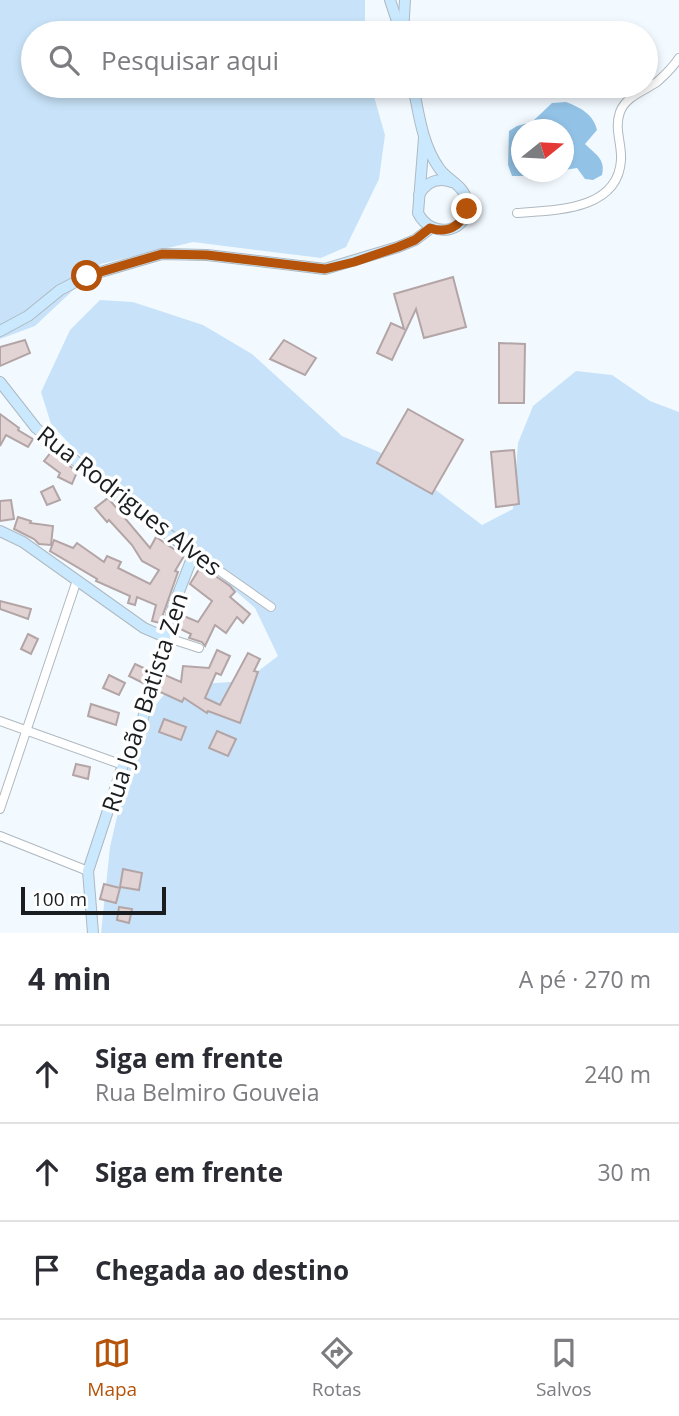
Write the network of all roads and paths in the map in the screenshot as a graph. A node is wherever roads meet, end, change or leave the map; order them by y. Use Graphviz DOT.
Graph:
graph roads {
  1 [pos="390,0"];
  2 [pos="405,0"];
  3 [pos="398,21"];
  4 [pos="403,21"];
  5 [pos="679,58"];
  6 [pos="658,81"];
  7 [pos="416,98"];
  8 [pos="631,98"];
  9 [pos="424,138"];
  10 [pos="454,183"];
  11 [pos="418,198"];
  12 [pos="517,214"];
  13 [pos="430,228"];
  14 [pos="0,331"];
  15 [pos="0,382"];
  16 [pos="0,531"];
  17 [pos="194,554"];
  18 [pos="77,580"];
  19 [pos="271,607"];
  20 [pos="165,636"];
  21 [pos="199,648"];
  22 [pos="0,721"];
  23 [pos="27,730"];
  24 [pos="123,765"];
  25 [pos="0,809"];
  26 [pos="0,836"];
  27 [pos="88,871"];
  28 [pos="93,933"];
  1 -- 3 [label="street"];
  2 -- 4 [label="street"];
  5 -- 6 [label="street"];
  7 -- 9 [label="street"];
  8 -- 12 [label="street"];
  9 -- 10 [label="street"];
  9 -- 11 [label="street"];
  10 -- 11 [label="street"];
  10 -- 13 [label="street"];
  11 -- 13 [label="street"];
  13 -- 14 [label="street"];
  15 -- 17 [label="street, Rua Rodrigues Alves"];
  16 -- 18 [label="street"];
  17 -- 19 [label="street, Rua Rodrigues Alves"];
  17 -- 20 [label="street, Rua João Batista Zen"];
  18 -- 20 [label="street"];
  18 -- 23 [label="street"];
  20 -- 21 [label="street"];
  20 -- 24 [label="street, Rua João Batista Zen"];
  22 -- 23 [label="street"];
  23 -- 24 [label="street"];
  23 -- 25 [label="street"];
  24 -- 27 [label="street, Rua João Batista Zen"];
  26 -- 27 [label="street"];
  27 -- 28 [label="street, Rua João Batista Zen"];
}
